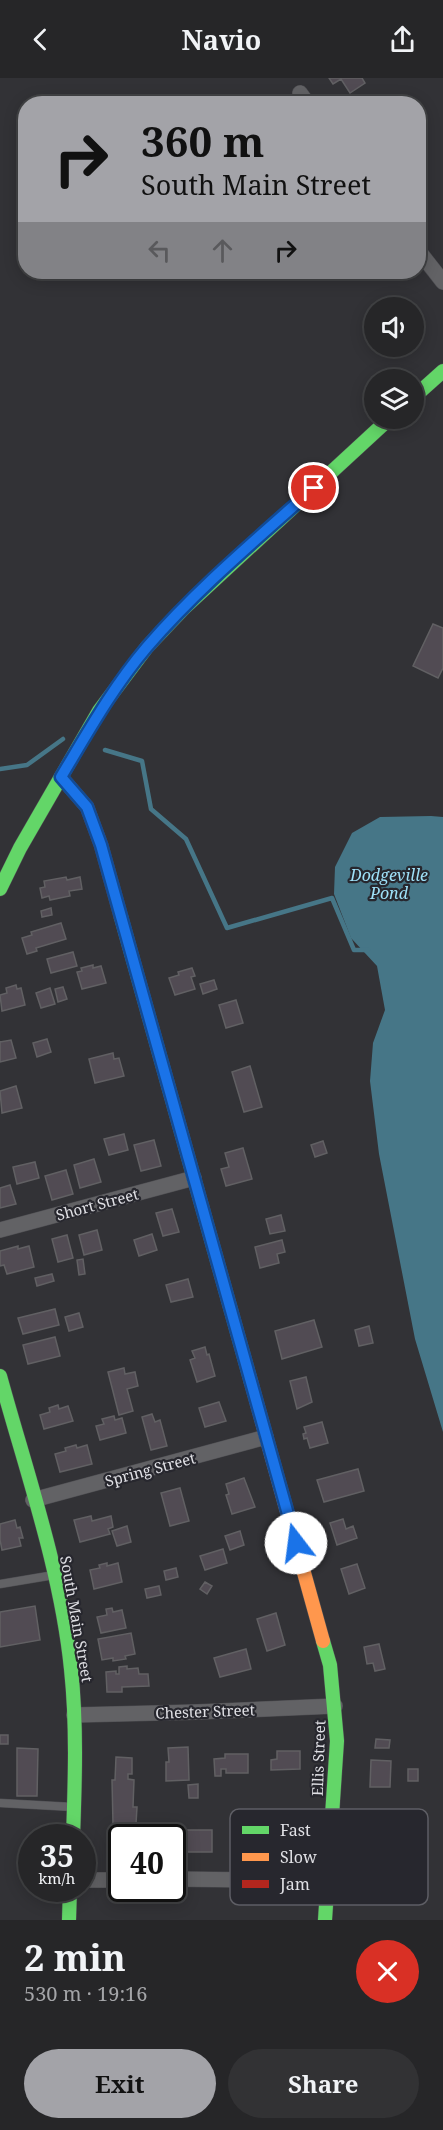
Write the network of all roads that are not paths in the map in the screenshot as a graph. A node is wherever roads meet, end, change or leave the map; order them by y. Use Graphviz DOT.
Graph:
graph roads {
  1 [pos="426,260"];
  2 [pos="443,282"];
  3 [pos="443,371"];
  4 [pos="424,388"];
  5 [pos="378,429"];
  6 [pos="61,777"];
  7 [pos="0,889"];
  8 [pos="194,1178"];
  9 [pos="0,1230"];
  10 [pos="0,1376"];
  11 [pos="266,1437"];
  12 [pos="33,1500"];
  13 [pos="56,1575"];
  14 [pos="0,1584"];
  15 [pos="335,1706"];
  16 [pos="74,1715"];
  17 [pos="0,1803"];
  18 [pos="74,1807"];
  19 [pos="333,1809"];
  20 [pos="73,1824"];
  21 [pos="186,1879"];
  22 [pos="230,1880"];
  23 [pos="70,1902"];
  24 [pos="326,1905"];
  25 [pos="69,1920"];
  26 [pos="325,1920"];
  1 -- 2 [label="street"];
  3 -- 4 [label="street"];
  5 -- 6 [label="street"];
  6 -- 7 [label="street"];
  6 -- 8 [label="street, Ellis Street"];
  8 -- 9 [label="street, Short Street"];
  8 -- 11 [label="street, Ellis Street"];
  10 -- 12 [label="street, South Main Street"];
  11 -- 12 [label="street, Spring Street"];
  11 -- 15 [label="street, Ellis Street"];
  12 -- 13 [label="street, South Main Street"];
  13 -- 14 [label="lane"];
  13 -- 16 [label="street, South Main Street"];
  15 -- 16 [label="street, Chester Street"];
  15 -- 19 [label="street, Ellis Street"];
  16 -- 18 [label="street, South Main Street"];
  17 -- 18 [label="lane"];
  18 -- 20 [label="street, South Main Street"];
  21 -- 22 [label="street"];
  23 -- 25 [label="street"];
  24 -- 26 [label="street, Ellis Street"];
}
